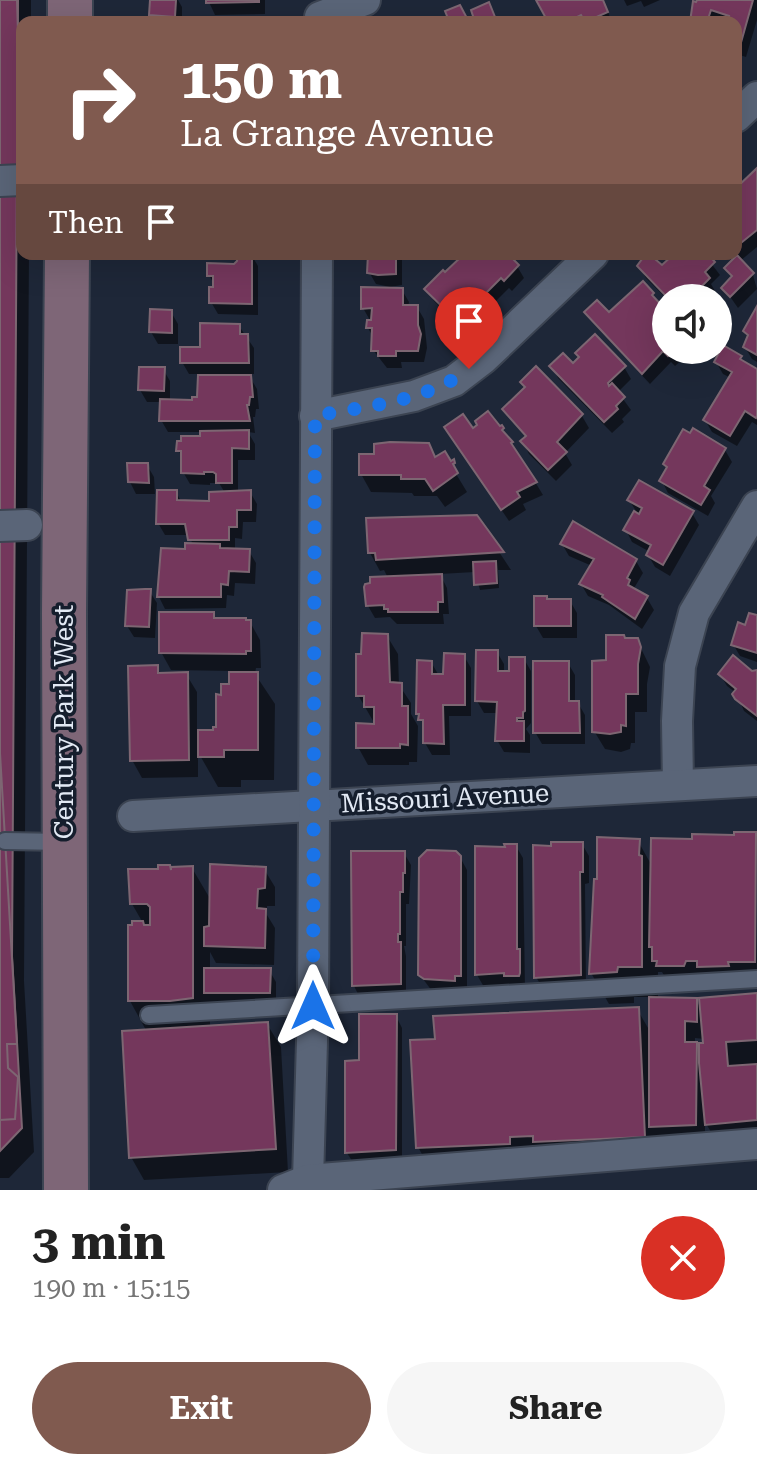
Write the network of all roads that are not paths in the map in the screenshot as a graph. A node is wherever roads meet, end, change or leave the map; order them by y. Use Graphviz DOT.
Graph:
graph roads {
  1 [pos="365,0"];
  2 [pos="320,13"];
  3 [pos="757,97"];
  4 [pos="742,111"];
  5 [pos="67,260"];
  6 [pos="317,260"];
  7 [pos="587,260"];
  8 [pos="315,416"];
  9 [pos="757,506"];
  10 [pos="757,781"];
  11 [pos="678,785"];
  12 [pos="314,805"];
  13 [pos="133,816"];
  14 [pos="5,841"];
  15 [pos="65,842"];
  16 [pos="757,979"];
  17 [pos="313,1006"];
  18 [pos="149,1015"];
  19 [pos="757,1144"];
  20 [pos="295,1185"];
  21 [pos="66,1190"];
  1 -- 2 [label="street"];
  3 -- 4 [label="street"];
  5 -- 15 [label="main road, Century Park West"];
  6 -- 8 [label="street"];
  7 -- 8 [label="street"];
  8 -- 12 [label="street"];
  9 -- 11 [label="street"];
  10 -- 11 [label="street, Missouri Avenue"];
  11 -- 12 [label="street, Missouri Avenue"];
  12 -- 13 [label="street, Missouri Avenue"];
  12 -- 17 [label="street"];
  14 -- 15 [label="lane"];
  15 -- 21 [label="main road, Century Park West"];
  16 -- 17 [label="lane"];
  17 -- 18 [label="lane"];
  17 -- 20 [label="street"];
  19 -- 20 [label="street"];
}
